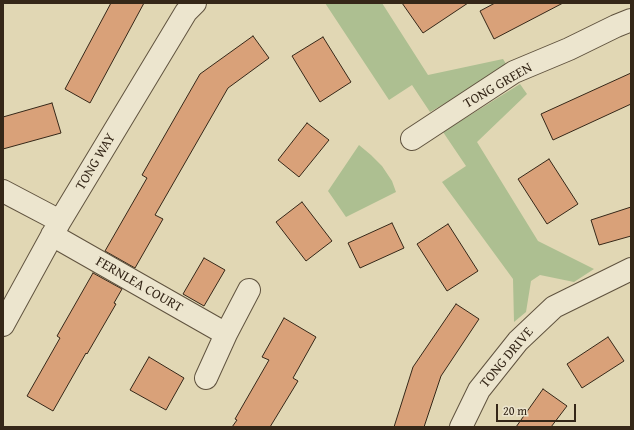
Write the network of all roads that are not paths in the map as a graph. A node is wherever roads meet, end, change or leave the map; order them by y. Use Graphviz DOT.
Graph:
graph roads {
  1 [pos="195,3"];
  2 [pos="631,20"];
  3 [pos="412,138"];
  4 [pos="3,191"];
  5 [pos="56,228"];
  6 [pos="631,269"];
  7 [pos="249,290"];
  8 [pos="3,325"];
  9 [pos="226,334"];
  10 [pos="206,378"];
  11 [pos="461,427"];
  1 -- 5 [label="street, TONG WAY"];
  2 -- 3 [label="street, TONG GREEN"];
  4 -- 5 [label="street, FERNLEA COURT"];
  5 -- 8 [label="street, TONG WAY"];
  5 -- 9 [label="street, FERNLEA COURT"];
  6 -- 11 [label="street, TONG DRIVE"];
  7 -- 9 [label="street"];
  9 -- 10 [label="street"];
}
